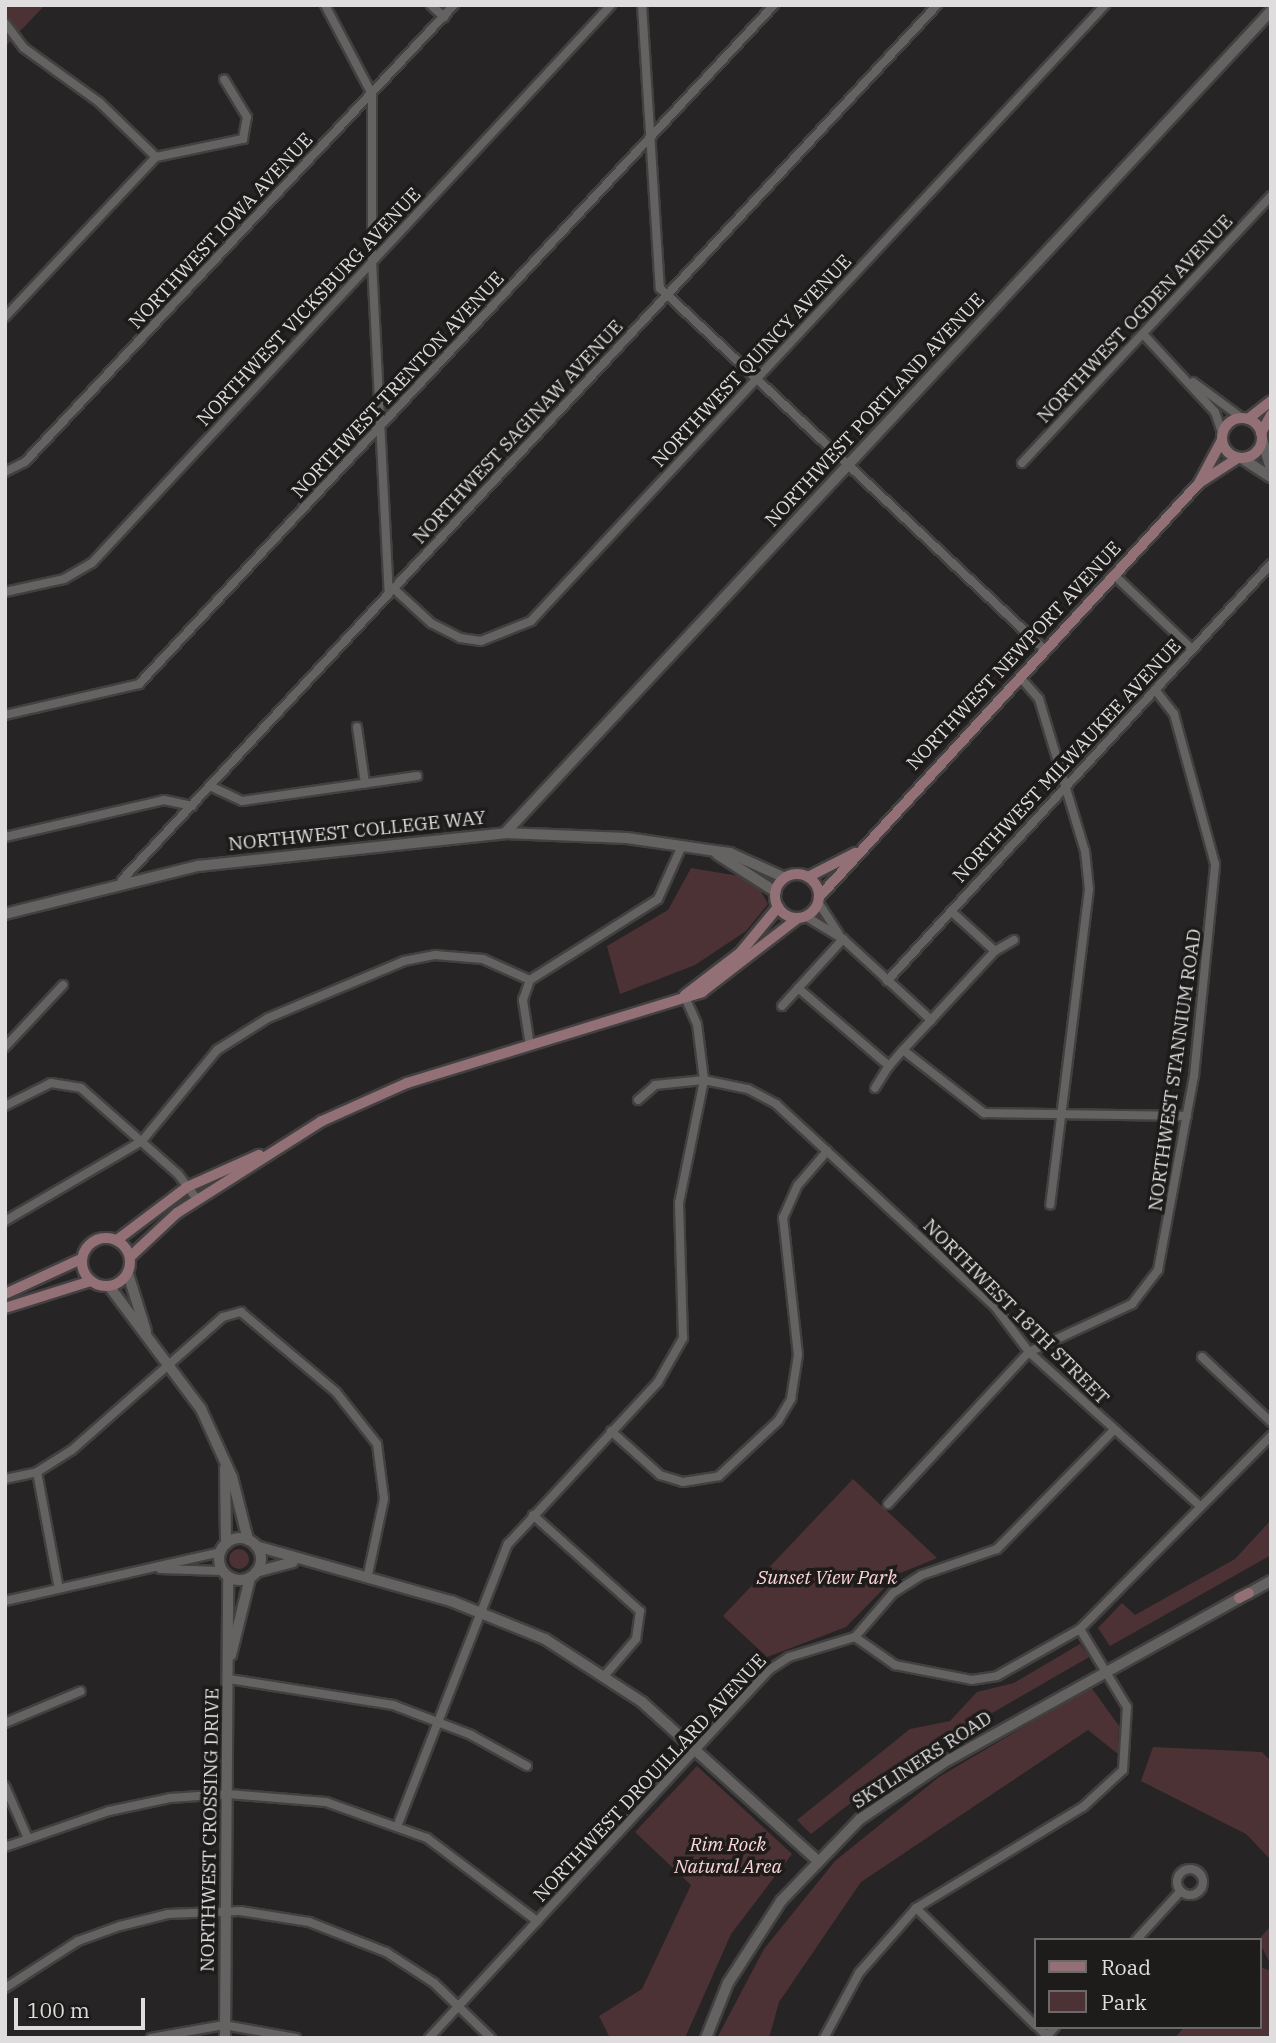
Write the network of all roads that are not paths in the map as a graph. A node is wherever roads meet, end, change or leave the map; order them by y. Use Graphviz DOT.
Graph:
graph roads {
  1 [pos="325,5"];
  2 [pos="431,5"];
  3 [pos="454,5"];
  4 [pos="611,5"];
  5 [pos="642,5"];
  6 [pos="774,5"];
  7 [pos="937,5"];
  8 [pos="1105,5"];
  9 [pos="1271,11"];
  10 [pos="444,17"];
  11 [pos="1262,20"];
  12 [pos="5,23"];
  13 [pos="1271,28"];
  14 [pos="224,79"];
  15 [pos="372,94"];
  16 [pos="651,138"];
  17 [pos="156,157"];
  18 [pos="1271,197"];
  19 [pos="372,262"];
  20 [pos="666,297"];
  21 [pos="5,317"];
  22 [pos="1143,334"];
  23 [pos="1187,379"];
  24 [pos="754,382"];
  25 [pos="1271,401"];
  26 [pos="1271,415"];
  27 [pos="1245,419"];
  28 [pos="380,428"];
  29 [pos="1261,436"];
  30 [pos="1222,437"];
  31 [pos="1240,459"];
  32 [pos="1022,463"];
  33 [pos="846,467"];
  34 [pos="1271,468"];
  35 [pos="5,472"];
  36 [pos="1271,477"];
  37 [pos="1199,483"];
  38 [pos="1271,564"];
  39 [pos="1114,575"];
  40 [pos="391,591"];
  41 [pos="5,592"];
  42 [pos="1192,649"];
  43 [pos="1045,650"];
  44 [pos="1020,677"];
  45 [pos="1155,690"];
  46 [pos="5,715"];
  47 [pos="357,727"];
  48 [pos="417,776"];
  49 [pos="365,783"];
  50 [pos="210,786"];
  51 [pos="1064,787"];
  52 [pos="192,806"];
  53 [pos="505,833"];
  54 [pos="5,837"];
  55 [pos="681,848"];
  56 [pos="855,853"];
  57 [pos="717,854"];
  58 [pos="808,877"];
  59 [pos="785,878"];
  60 [pos="122,880"];
  61 [pos="776,892"];
  62 [pos="818,899"];
  63 [pos="778,907"];
  64 [pos="951,911"];
  65 [pos="5,914"];
  66 [pos="801,917"];
  67 [pos="843,939"];
  68 [pos="1014,940"];
  69 [pos="995,951"];
  70 [pos="530,980"];
  71 [pos="887,981"];
  72 [pos="63,985"];
  73 [pos="798,988"];
  74 [pos="684,995"];
  75 [pos="782,1006"];
  76 [pos="931,1020"];
  77 [pos="530,1046"];
  78 [pos="5,1047"];
  79 [pos="903,1050"];
  80 [pos="889,1066"];
  81 [pos="704,1080"];
  82 [pos="875,1088"];
  83 [pos="638,1100"];
  84 [pos="5,1106"];
  85 [pos="1064,1111"];
  86 [pos="1188,1116"];
  87 [pos="142,1141"];
  88 [pos="827,1152"];
  89 [pos="265,1153"];
  90 [pos="187,1187"];
  91 [pos="197,1199"];
  92 [pos="1050,1205"];
  93 [pos="5,1221"];
  94 [pos="117,1240"];
  95 [pos="131,1256"];
  96 [pos="81,1259"];
  97 [pos="128,1274"];
  98 [pos="91,1281"];
  99 [pos="109,1286"];
  100 [pos="6,1293"];
  101 [pos="9,1306"];
  102 [pos="151,1341"];
  103 [pos="1029,1352"];
  104 [pos="1202,1357"];
  105 [pos="170,1366"];
  106 [pos="1271,1422"];
  107 [pos="1114,1430"];
  108 [pos="611,1431"];
  109 [pos="1271,1436"];
  110 [pos="225,1468"];
  111 [pos="37,1472"];
  112 [pos="5,1479"];
  113 [pos="888,1504"];
  114 [pos="1199,1506"];
  115 [pos="533,1515"];
  116 [pos="252,1543"];
  117 [pos="223,1548"];
  118 [pos="294,1562"];
  119 [pos="160,1569"];
  120 [pos="225,1574"];
  121 [pos="368,1574"];
  122 [pos="253,1575"];
  123 [pos="1271,1581"];
  124 [pos="58,1584"];
  125 [pos="5,1601"];
  126 [pos="478,1610"];
  127 [pos="1080,1629"];
  128 [pos="855,1637"];
  129 [pos="229,1666"];
  130 [pos="1108,1671"];
  131 [pos="605,1675"];
  132 [pos="229,1679"];
  133 [pos="81,1691"];
  134 [pos="438,1722"];
  135 [pos="5,1723"];
  136 [pos="697,1748"];
  137 [pos="527,1766"];
  138 [pos="5,1786"];
  139 [pos="228,1794"];
  140 [pos="398,1824"];
  141 [pos="27,1836"];
  142 [pos="5,1847"];
  143 [pos="818,1861"];
  144 [pos="1180,1892"];
  145 [pos="916,1908"];
  146 [pos="227,1911"];
  147 [pos="537,1921"];
  148 [pos="1138,1938"];
  149 [pos="5,1988"];
  150 [pos="458,2004"];
  151 [pos="1034,2023"];
  152 [pos="225,2025"];
  153 [pos="151,2038"];
  154 [pos="225,2038"];
  155 [pos="296,2038"];
  156 [pos="429,2038"];
  157 [pos="491,2038"];
  158 [pos="706,2038"];
  159 [pos="824,2038"];
  1 -- 15 [label="street"];
  2 -- 10 [label="street"];
  3 -- 10 [label="street, NORTHWEST IOWA AVENUE"];
  4 -- 19 [label="street, NORTHWEST VICKSBURG AVENUE"];
  5 -- 16 [label="street"];
  6 -- 16 [label="street, NORTHWEST TRENTON AVENUE"];
  7 -- 20 [label="street, NORTHWEST SAGINAW AVENUE"];
  8 -- 24 [label="street, NORTHWEST QUINCY AVENUE"];
  9 -- 11 [label="street, NORTHWEST PORTLAND AVENUE"];
  10 -- 15 [label="street, NORTHWEST IOWA AVENUE"];
  11 -- 13 [label="street"];
  11 -- 33 [label="street, NORTHWEST PORTLAND AVENUE"];
  12 -- 17 [label="street"];
  14 -- 17 [label="street"];
  15 -- 19 [label="street"];
  15 -- 35 [label="street, NORTHWEST IOWA AVENUE"];
  16 -- 20 [label="street"];
  16 -- 28 [label="street, NORTHWEST TRENTON AVENUE"];
  17 -- 21 [label="street"];
  18 -- 22 [label="street, NORTHWEST OGDEN AVENUE"];
  19 -- 28 [label="street"];
  19 -- 41 [label="street, NORTHWEST VICKSBURG AVENUE"];
  20 -- 24 [label="street"];
  20 -- 40 [label="street, NORTHWEST SAGINAW AVENUE"];
  22 -- 23 [label="street"];
  22 -- 32 [label="street, NORTHWEST OGDEN AVENUE"];
  23 -- 27 [label="street"];
  23 -- 30 [label="street"];
  24 -- 33 [label="street"];
  24 -- 40 [label="street, NORTHWEST QUINCY AVENUE"];
  25 -- 27 [label="main road"];
  26 -- 29 [label="main road"];
  27 -- 29 [label="main road"];
  27 -- 30 [label="main road"];
  28 -- 40 [label="street"];
  28 -- 46 [label="street, NORTHWEST TRENTON AVENUE"];
  29 -- 31 [label="main road, NORTHWEST NEWPORT AVENUE"];
  29 -- 34 [label="street"];
  30 -- 31 [label="main road"];
  30 -- 37 [label="main road, NORTHWEST NEWPORT AVENUE"];
  31 -- 36 [label="street"];
  31 -- 37 [label="main road, NORTHWEST NEWPORT AVENUE"];
  33 -- 43 [label="street"];
  33 -- 53 [label="street, NORTHWEST PORTLAND AVENUE"];
  37 -- 39 [label="main road, NORTHWEST NEWPORT AVENUE"];
  38 -- 42 [label="street, NORTHWEST MILWAUKEE AVENUE"];
  39 -- 42 [label="street"];
  39 -- 43 [label="main road, NORTHWEST NEWPORT AVENUE"];
  40 -- 50 [label="street, NORTHWEST SAGINAW AVENUE"];
  42 -- 45 [label="street, NORTHWEST MILWAUKEE AVENUE"];
  43 -- 44 [label="main road, NORTHWEST NEWPORT AVENUE"];
  44 -- 51 [label="street"];
  44 -- 56 [label="main road, NORTHWEST NEWPORT AVENUE"];
  45 -- 51 [label="street, NORTHWEST MILWAUKEE AVENUE"];
  45 -- 86 [label="street, NORTHWEST STANNIUM ROAD"];
  47 -- 49 [label="street"];
  48 -- 49 [label="street"];
  49 -- 50 [label="street"];
  50 -- 52 [label="street, NORTHWEST SAGINAW AVENUE"];
  51 -- 64 [label="street, NORTHWEST MILWAUKEE AVENUE"];
  51 -- 85 [label="street"];
  52 -- 54 [label="street"];
  52 -- 60 [label="street, NORTHWEST SAGINAW AVENUE"];
  53 -- 55 [label="street, NORTHWEST COLLEGE WAY"];
  53 -- 60 [label="street, NORTHWEST COLLEGE WAY"];
  55 -- 57 [label="street, NORTHWEST COLLEGE WAY"];
  55 -- 70 [label="street"];
  56 -- 58 [label="main road, NORTHWEST NEWPORT AVENUE"];
  56 -- 62 [label="main road, NORTHWEST NEWPORT AVENUE"];
  57 -- 59 [label="street, NORTHWEST COLLEGE WAY"];
  57 -- 61 [label="street, NORTHWEST COLLEGE WAY"];
  58 -- 59 [label="main road"];
  58 -- 62 [label="main road"];
  59 -- 61 [label="main road"];
  60 -- 65 [label="street, NORTHWEST COLLEGE WAY"];
  61 -- 63 [label="main road"];
  62 -- 66 [label="main road"];
  62 -- 67 [label="street"];
  63 -- 66 [label="main road"];
  63 -- 74 [label="main road"];
  64 -- 69 [label="street"];
  64 -- 71 [label="street, NORTHWEST MILWAUKEE AVENUE"];
  66 -- 67 [label="street"];
  66 -- 74 [label="main road"];
  67 -- 71 [label="street"];
  67 -- 73 [label="street"];
  68 -- 69 [label="street"];
  69 -- 76 [label="street"];
  70 -- 77 [label="street"];
  70 -- 87 [label="street"];
  71 -- 76 [label="street"];
  72 -- 78 [label="street"];
  73 -- 75 [label="street"];
  73 -- 80 [label="street"];
  74 -- 77 [label="main road"];
  74 -- 81 [label="street"];
  76 -- 79 [label="street"];
  77 -- 89 [label="main road"];
  79 -- 80 [label="street"];
  79 -- 85 [label="street"];
  80 -- 82 [label="street"];
  81 -- 83 [label="street, NORTHWEST 18TH STREET"];
  81 -- 88 [label="street, NORTHWEST 18TH STREET"];
  81 -- 108 [label="street"];
  84 -- 87 [label="street"];
  85 -- 86 [label="street"];
  85 -- 92 [label="street"];
  86 -- 103 [label="street, NORTHWEST STANNIUM ROAD"];
  87 -- 90 [label="street"];
  87 -- 93 [label="street"];
  88 -- 103 [label="street, NORTHWEST 18TH STREET"];
  88 -- 108 [label="street"];
  89 -- 90 [label="main road"];
  89 -- 91 [label="main road"];
  90 -- 91 [label="street"];
  90 -- 94 [label="main road"];
  91 -- 95 [label="main road"];
  94 -- 95 [label="main road"];
  94 -- 96 [label="main road"];
  95 -- 97 [label="main road"];
  96 -- 98 [label="main road"];
  96 -- 100 [label="main road"];
  97 -- 99 [label="main road"];
  97 -- 102 [label="street"];
  98 -- 99 [label="main road"];
  98 -- 101 [label="main road"];
  99 -- 102 [label="street"];
  100 -- 101 [label="street"];
  102 -- 105 [label="street"];
  103 -- 107 [label="street, NORTHWEST 18TH STREET"];
  103 -- 113 [label="street, NORTHWEST STANNIUM ROAD"];
  104 -- 106 [label="street"];
  105 -- 110 [label="street"];
  105 -- 111 [label="street"];
  105 -- 121 [label="street"];
  107 -- 114 [label="street, NORTHWEST 18TH STREET"];
  107 -- 128 [label="street, NORTHWEST DROUILLARD AVENUE"];
  108 -- 115 [label="street"];
  109 -- 114 [label="street"];
  110 -- 116 [label="street"];
  110 -- 117 [label="street"];
  111 -- 112 [label="street"];
  111 -- 124 [label="street"];
  114 -- 127 [label="street"];
  115 -- 126 [label="street"];
  115 -- 131 [label="street"];
  116 -- 117 [label="street"];
  116 -- 118 [label="street"];
  116 -- 122 [label="street, NORTHWEST CROSSING DRIVE"];
  117 -- 119 [label="street"];
  117 -- 120 [label="street, NORTHWEST CROSSING DRIVE"];
  118 -- 121 [label="street"];
  118 -- 122 [label="street"];
  119 -- 120 [label="street"];
  119 -- 124 [label="street"];
  120 -- 122 [label="street"];
  120 -- 129 [label="street, NORTHWEST CROSSING DRIVE"];
  121 -- 126 [label="street"];
  122 -- 129 [label="street, NORTHWEST CROSSING DRIVE"];
  123 -- 130 [label="street, SKYLINERS ROAD"];
  124 -- 125 [label="street"];
  126 -- 131 [label="street"];
  126 -- 134 [label="street"];
  127 -- 128 [label="street"];
  127 -- 130 [label="street"];
  128 -- 136 [label="street, NORTHWEST DROUILLARD AVENUE"];
  129 -- 132 [label="street, NORTHWEST CROSSING DRIVE"];
  130 -- 143 [label="street, SKYLINERS ROAD"];
  130 -- 145 [label="street"];
  131 -- 136 [label="street"];
  132 -- 134 [label="street"];
  132 -- 139 [label="street, NORTHWEST CROSSING DRIVE"];
  133 -- 135 [label="street"];
  134 -- 137 [label="street"];
  134 -- 140 [label="street"];
  136 -- 143 [label="street"];
  136 -- 147 [label="street, NORTHWEST DROUILLARD AVENUE"];
  138 -- 141 [label="street"];
  139 -- 140 [label="street"];
  139 -- 141 [label="street"];
  139 -- 146 [label="street, NORTHWEST CROSSING DRIVE"];
  140 -- 147 [label="street"];
  141 -- 142 [label="street"];
  143 -- 158 [label="street, SKYLINERS ROAD"];
  144 -- 148 [label="street"];
  145 -- 151 [label="street"];
  145 -- 159 [label="street"];
  146 -- 149 [label="street"];
  146 -- 150 [label="street"];
  146 -- 152 [label="street, NORTHWEST CROSSING DRIVE"];
  147 -- 150 [label="street, NORTHWEST DROUILLARD AVENUE"];
  150 -- 156 [label="street, NORTHWEST DROUILLARD AVENUE"];
  150 -- 157 [label="street"];
  152 -- 153 [label="street"];
  152 -- 154 [label="street, NORTHWEST CROSSING DRIVE"];
  152 -- 155 [label="street"];
}
